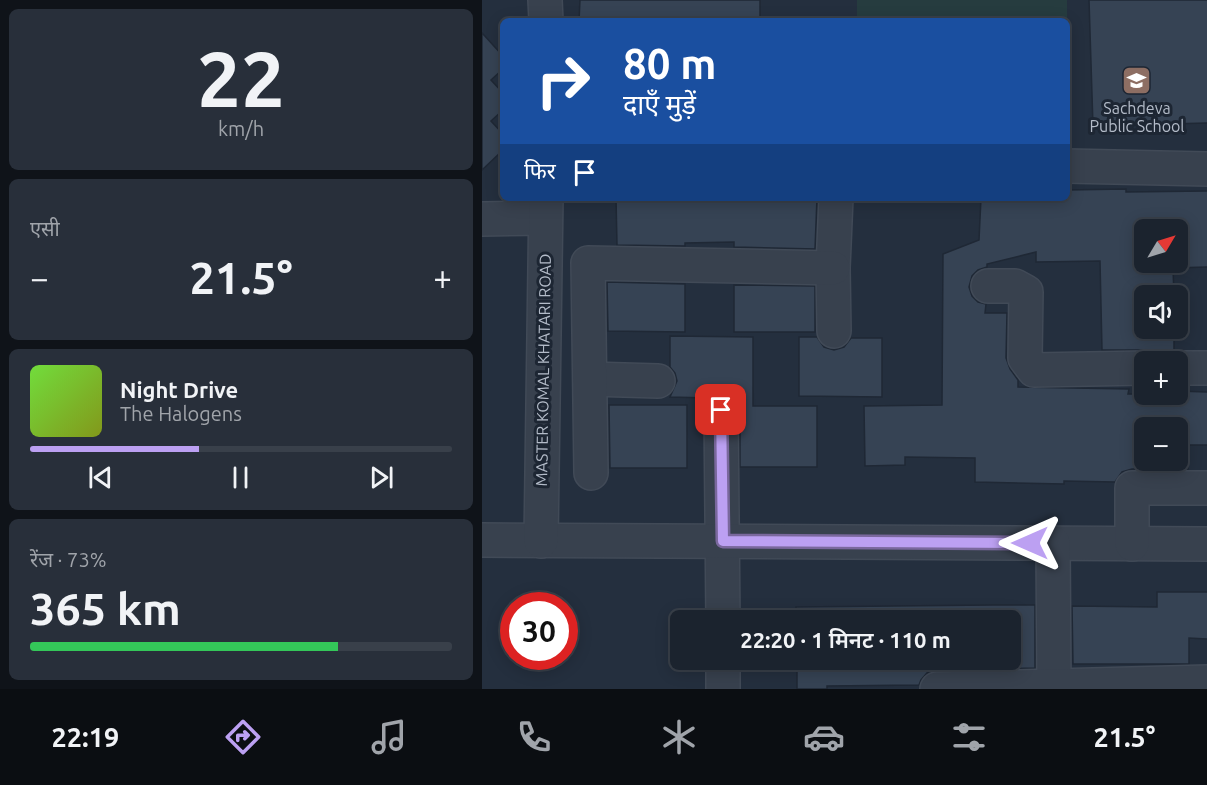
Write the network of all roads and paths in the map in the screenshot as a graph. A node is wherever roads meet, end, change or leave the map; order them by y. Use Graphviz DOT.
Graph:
graph roads {
  1 [pos="545,0"];
  2 [pos="546,18"];
  3 [pos="1070,166"];
  4 [pos="1208,169"];
  5 [pos="836,201"];
  6 [pos="546,208"];
  7 [pos="482,219"];
  8 [pos="833,268"];
  9 [pos="988,286"];
  10 [pos="834,331"];
  11 [pos="1134,368"];
  12 [pos="1188,368"];
  13 [pos="1208,368"];
  14 [pos="590,379"];
  15 [pos="658,381"];
  16 [pos="721,410"];
  17 [pos="591,473"];
  18 [pos="1208,488"];
  19 [pos="482,540"];
  20 [pos="541,541"];
  21 [pos="723,541"];
  22 [pos="1053,543"];
  23 [pos="1133,544"];
  24 [pos="1208,544"];
  25 [pos="723,610"];
  26 [pos="723,670"];
  27 [pos="1208,682"];
  28 [pos="1055,687"];
  29 [pos="723,689"];
  30 [pos="937,689"];
  1 -- 2 [label="street"];
  3 -- 4 [label="street"];
  5 -- 8 [label="street"];
  6 -- 7 [label="street"];
  6 -- 20 [label="street, MASTER KOMAL KHATARI ROAD"];
  8 -- 10 [label="street"];
  8 -- 14 [label="street"];
  9 -- 11 [label="street"];
  12 -- 13 [label="street"];
  14 -- 15 [label="street"];
  14 -- 17 [label="street"];
  16 -- 21 [label="street"];
  18 -- 23 [label="street"];
  19 -- 20 [label="street"];
  20 -- 21 [label="street"];
  21 -- 22 [label="street"];
  21 -- 25 [label="street"];
  22 -- 23 [label="street"];
  22 -- 28 [label="street"];
  23 -- 24 [label="street"];
  26 -- 29 [label="street"];
  27 -- 28 [label="street"];
  28 -- 30 [label="street"];
}
